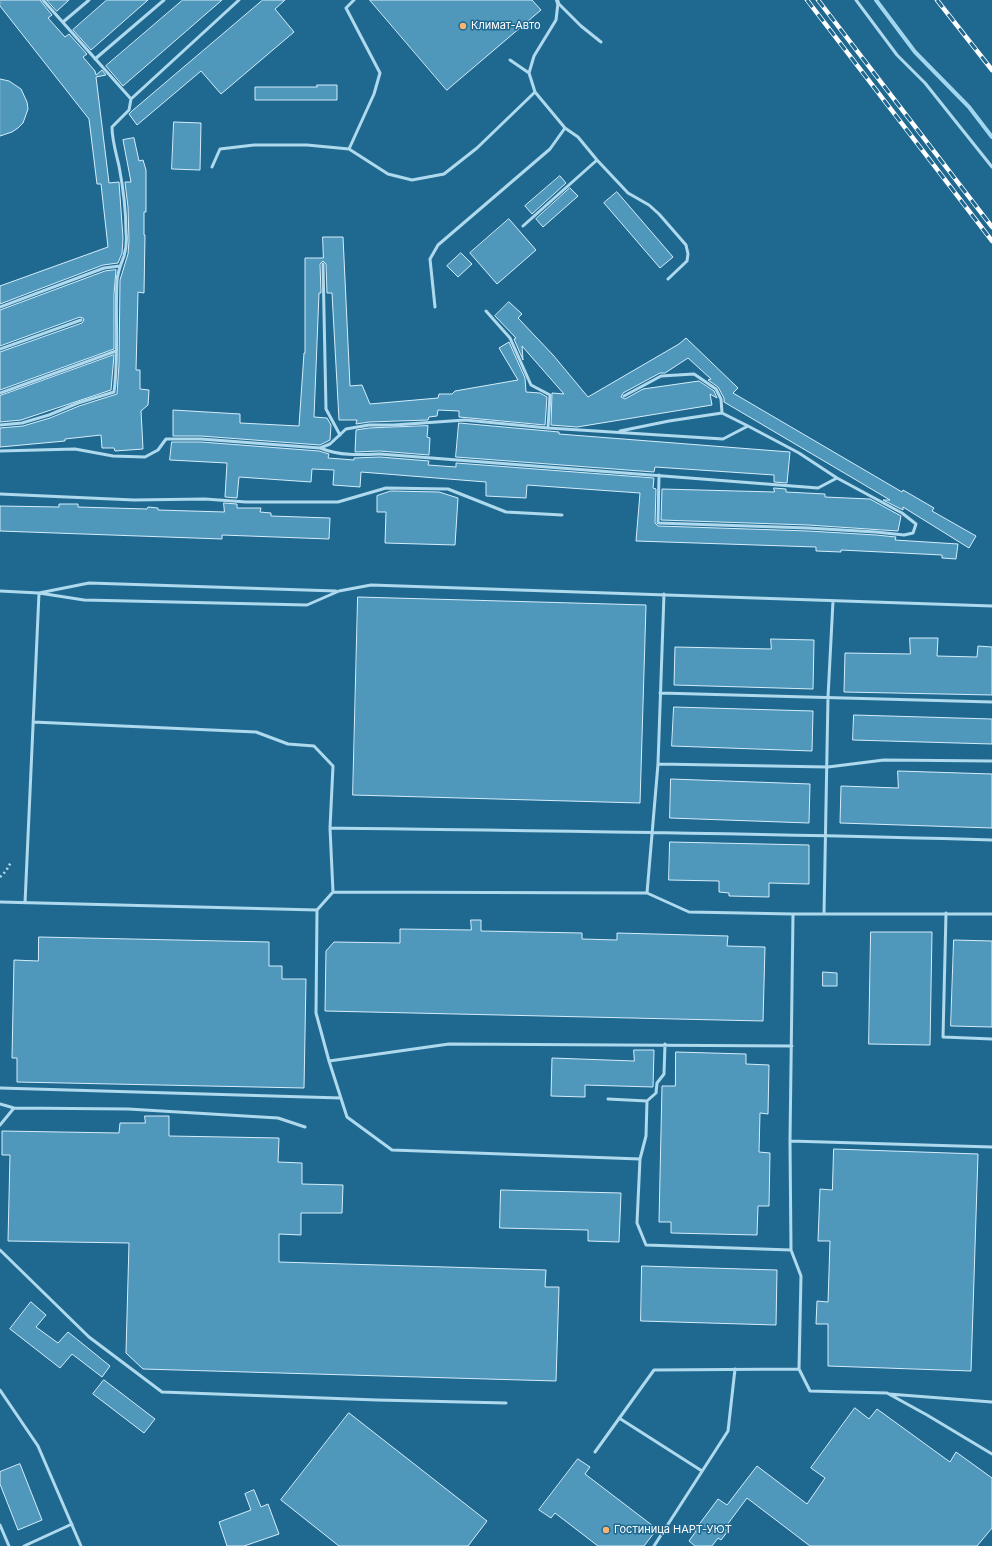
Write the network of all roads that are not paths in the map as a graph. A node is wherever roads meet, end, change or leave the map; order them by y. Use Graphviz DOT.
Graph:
graph roads {
  1 [pos="43,0"];
  2 [pos="89,0"];
  3 [pos="164,0"];
  4 [pos="239,0"];
  5 [pos="354,0"];
  6 [pos="856,0"];
  7 [pos="557,2"];
  8 [pos="63,22"];
  9 [pos="601,42"];
  10 [pos="95,59"];
  11 [pos="510,60"];
  12 [pos="529,74"];
  13 [pos="535,92"];
  14 [pos="131,99"];
  15 [pos="565,128"];
  16 [pos="349,149"];
  17 [pos="597,160"];
  18 [pos="212,167"];
  19 [pos="992,167"];
  20 [pos="522,226"];
  21 [pos="323,264"];
  22 [pos="120,266"];
  23 [pos="668,279"];
  24 [pos="0,307"];
  25 [pos="435,307"];
  26 [pos="486,311"];
  27 [pos="81,320"];
  28 [pos="0,349"];
  29 [pos="116,351"];
  30 [pos="0,393"];
  31 [pos="624,396"];
  32 [pos="722,413"];
  33 [pos="0,425"];
  34 [pos="748,426"];
  35 [pos="548,428"];
  36 [pos="617,432"];
  37 [pos="340,435"];
  38 [pos="320,448"];
  39 [pos="0,451"];
  40 [pos="659,475"];
  41 [pos="837,478"];
  42 [pos="0,494"];
  43 [pos="562,516"];
  44 [pos="0,591"];
  45 [pos="339,591"];
  46 [pos="39,593"];
  47 [pos="664,594"];
  48 [pos="833,601"];
  49 [pos="992,606"];
  50 [pos="660,693"];
  51 [pos="828,697"];
  52 [pos="992,702"];
  53 [pos="33,722"];
  54 [pos="992,761"];
  55 [pos="658,764"];
  56 [pos="828,767"];
  57 [pos="330,828"];
  58 [pos="652,832"];
  59 [pos="825,835"];
  60 [pos="992,840"];
  61 [pos="333,892"];
  62 [pos="647,892"];
  63 [pos="0,902"];
  64 [pos="25,903"];
  65 [pos="317,910"];
  66 [pos="946,913"];
  67 [pos="792,914"];
  68 [pos="824,914"];
  69 [pos="992,914"];
  70 [pos="992,1039"];
  71 [pos="665,1044"];
  72 [pos="792,1046"];
  73 [pos="329,1061"];
  74 [pos="0,1088"];
  75 [pos="341,1098"];
  76 [pos="608,1099"];
  77 [pos="647,1101"];
  78 [pos="0,1104"];
  79 [pos="14,1108"];
  80 [pos="0,1125"];
  81 [pos="305,1128"];
  82 [pos="790,1141"];
  83 [pos="992,1148"];
  84 [pos="640,1159"];
  85 [pos="0,1250"];
  86 [pos="791,1250"];
  87 [pos="735,1369"];
  88 [pos="799,1369"];
  89 [pos="0,1390"];
  90 [pos="887,1394"];
  91 [pos="992,1402"];
  92 [pos="506,1404"];
  93 [pos="619,1418"];
  94 [pos="595,1452"];
  95 [pos="992,1454"];
  96 [pos="702,1471"];
  97 [pos="72,1524"];
  98 [pos="0,1525"];
  99 [pos="9,1546"];
  100 [pos="24,1546"];
  101 [pos="80,1546"];
  102 [pos="654,1546"];
  1 -- 8 [label="lane"];
  2 -- 8 [label="lane"];
  3 -- 10 [label="lane"];
  4 -- 14 [label="lane"];
  5 -- 16 [label="lane"];
  6 -- 19 [label="lane"];
  7 -- 9 [label="lane"];
  7 -- 12 [label="lane"];
  8 -- 10 [label="lane"];
  10 -- 14 [label="lane"];
  11 -- 12 [label="lane"];
  12 -- 13 [label="lane"];
  13 -- 15 [label="lane"];
  13 -- 16 [label="lane"];
  14 -- 22 [label="lane"];
  15 -- 17 [label="lane"];
  15 -- 25 [label="lane"];
  16 -- 18 [label="lane"];
  17 -- 20 [label="lane"];
  17 -- 23 [label="lane"];
  21 -- 37 [label="lane"];
  22 -- 24 [label="lane"];
  22 -- 29 [label="lane"];
  26 -- 35 [label="lane"];
  27 -- 28 [label="lane"];
  29 -- 30 [label="lane"];
  29 -- 33 [label="lane"];
  31 -- 32 [label="lane"];
  32 -- 34 [label="lane"];
  32 -- 36 [label="lane"];
  34 -- 36 [label="lane"];
  34 -- 41 [label="lane"];
  35 -- 36 [label="lane"];
  35 -- 37 [label="lane"];
  37 -- 38 [label="lane"];
  38 -- 39 [label="lane"];
  38 -- 40 [label="lane"];
  40 -- 41 [label="lane"];
  40 -- 41 [label="lane"];
  42 -- 43 [label="lane"];
  44 -- 46 [label="lane"];
  45 -- 46 [label="lane"];
  45 -- 46 [label="lane"];
  45 -- 47 [label="lane"];
  46 -- 53 [label="lane"];
  47 -- 48 [label="lane"];
  47 -- 50 [label="lane"];
  48 -- 49 [label="lane"];
  48 -- 51 [label="lane"];
  50 -- 51 [label="lane"];
  50 -- 55 [label="lane"];
  51 -- 52 [label="lane"];
  51 -- 56 [label="lane"];
  53 -- 57 [label="lane"];
  53 -- 64 [label="lane"];
  54 -- 56 [label="lane"];
  55 -- 56 [label="lane"];
  55 -- 58 [label="lane"];
  56 -- 59 [label="lane"];
  57 -- 58 [label="lane"];
  57 -- 61 [label="lane"];
  58 -- 59 [label="lane"];
  58 -- 62 [label="lane"];
  59 -- 60 [label="lane"];
  59 -- 68 [label="lane"];
  61 -- 62 [label="lane"];
  61 -- 65 [label="lane"];
  62 -- 67 [label="lane"];
  63 -- 64 [label="lane"];
  64 -- 65 [label="lane"];
  65 -- 73 [label="lane"];
  66 -- 68 [label="lane"];
  66 -- 69 [label="lane"];
  66 -- 70 [label="lane"];
  67 -- 68 [label="lane"];
  67 -- 72 [label="lane"];
  71 -- 72 [label="lane"];
  71 -- 73 [label="lane"];
  71 -- 77 [label="lane"];
  72 -- 82 [label="lane"];
  73 -- 75 [label="lane"];
  74 -- 75 [label="lane"];
  75 -- 84 [label="lane"];
  76 -- 77 [label="lane"];
  77 -- 84 [label="lane"];
  78 -- 79 [label="lane"];
  79 -- 80 [label="lane"];
  79 -- 81 [label="lane"];
  82 -- 83 [label="lane"];
  82 -- 86 [label="lane"];
  84 -- 86 [label="lane"];
  85 -- 92 [label="lane"];
  86 -- 88 [label="lane"];
  87 -- 88 [label="lane"];
  87 -- 93 [label="lane"];
  87 -- 96 [label="lane"];
  88 -- 90 [label="lane"];
  89 -- 97 [label="lane"];
  90 -- 91 [label="lane"];
  90 -- 95 [label="lane"];
  93 -- 94 [label="lane"];
  93 -- 96 [label="lane"];
  96 -- 102 [label="lane"];
  97 -- 100 [label="lane"];
  97 -- 101 [label="lane"];
  98 -- 99 [label="lane"];
}
